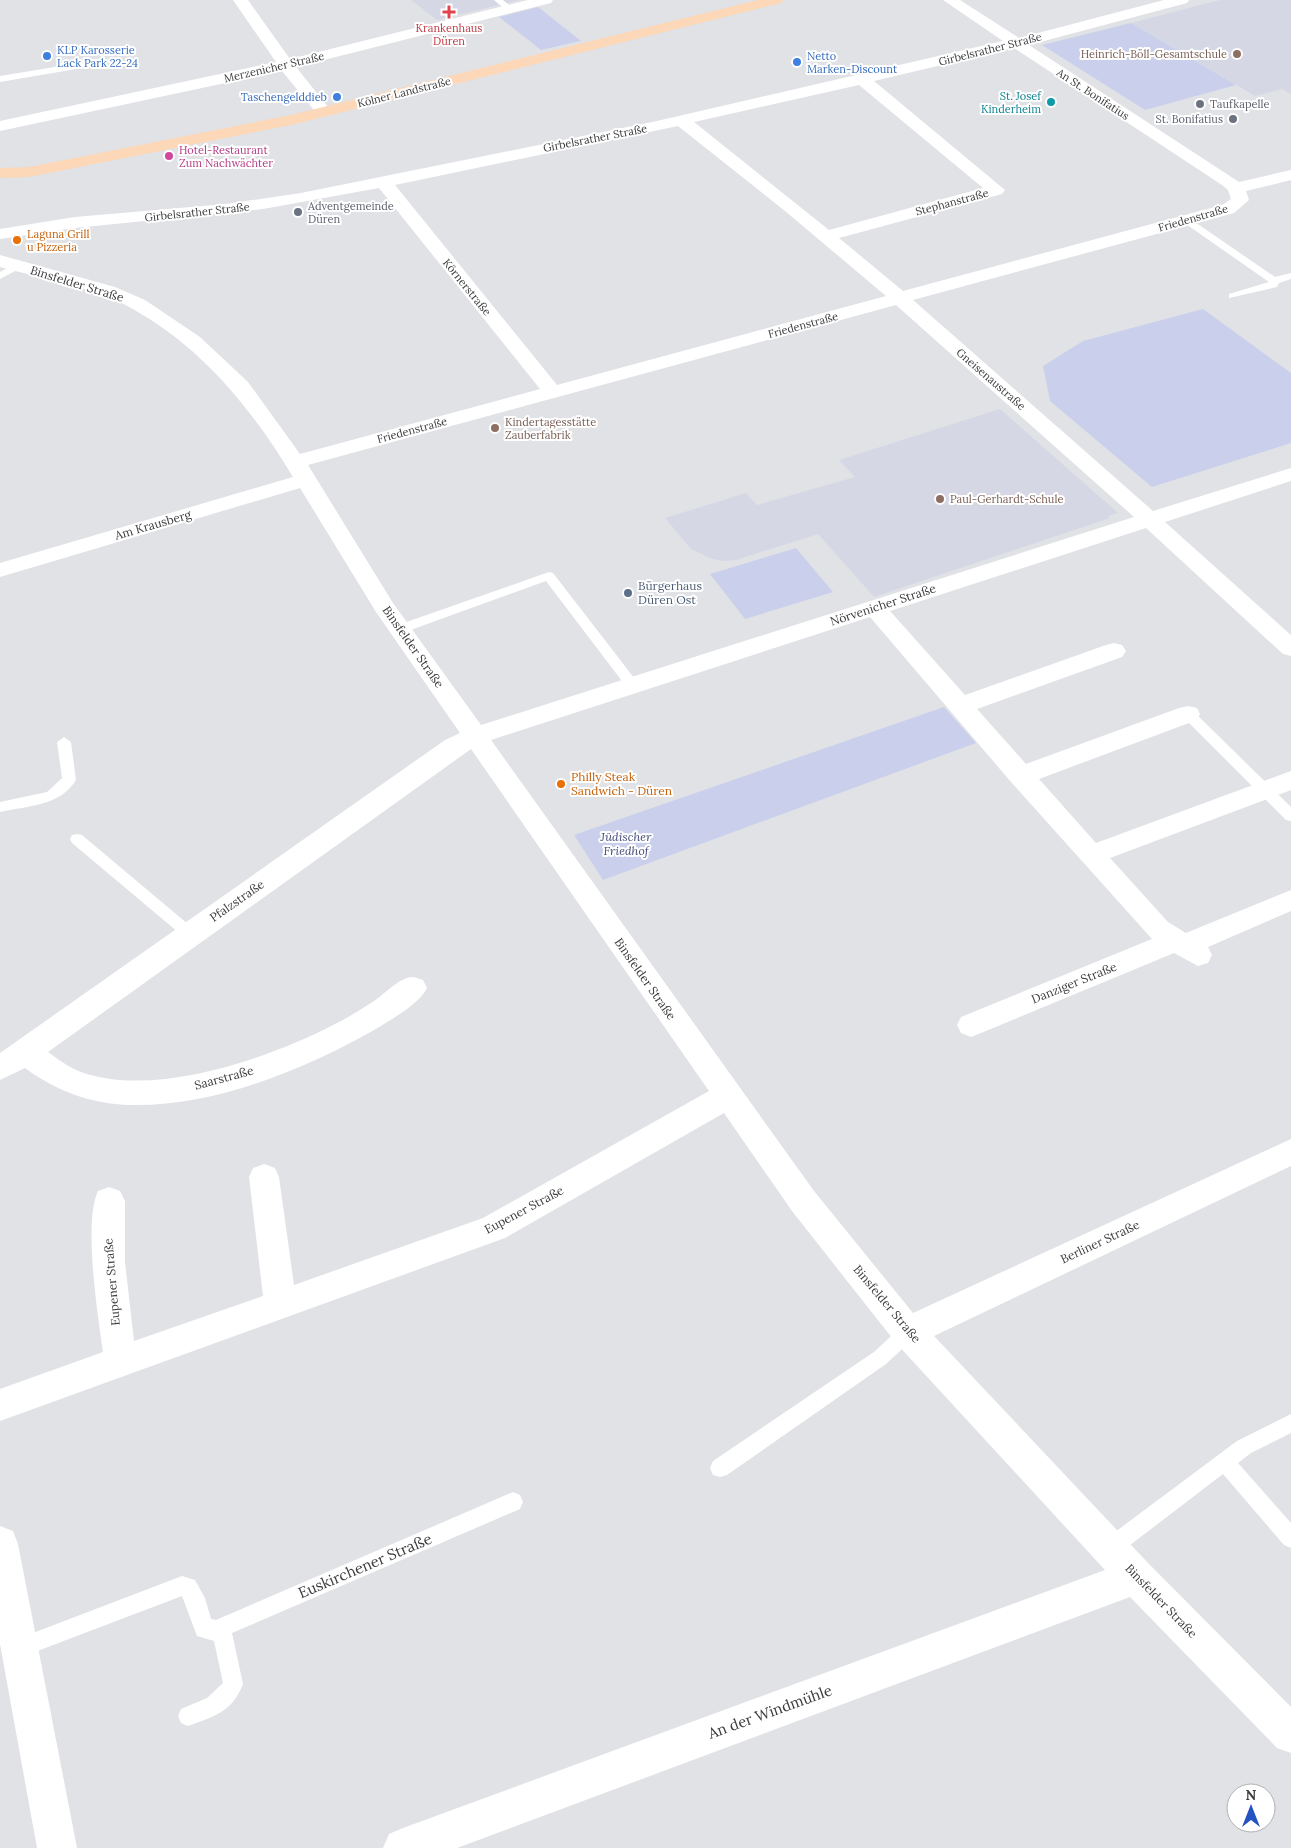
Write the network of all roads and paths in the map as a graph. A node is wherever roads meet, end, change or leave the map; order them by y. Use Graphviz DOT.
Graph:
graph roads {
  1 [pos="240,0"];
  2 [pos="546,0"];
  3 [pos="776,0"];
  4 [pos="950,0"];
  5 [pos="1182,0"];
  6 [pos="504,5"];
  7 [pos="1015,44"];
  8 [pos="84,65"];
  9 [pos="286,65"];
  10 [pos="0,78"];
  11 [pos="861,79"];
  12 [pos="324,112"];
  13 [pos="682,121"];
  14 [pos="0,126"];
  15 [pos="29,172"];
  16 [pos="0,173"];
  17 [pos="1291,175"];
  18 [pos="382,181"];
  19 [pos="0,184"];
  20 [pos="1236,188"];
  21 [pos="1186,220"];
  22 [pos="0,234"];
  23 [pos="827,236"];
  24 [pos="8,263"];
  25 [pos="0,276"];
  26 [pos="1291,276"];
  27 [pos="1274,281"];
  28 [pos="1233,296"];
  29 [pos="900,299"];
  30 [pos="553,393"];
  31 [pos="300,471"];
  32 [pos="1291,474"];
  33 [pos="1151,520"];
  34 [pos="0,570"];
  35 [pos="875,608"];
  36 [pos="400,629"];
  37 [pos="1291,648"];
  38 [pos="1114,651"];
  39 [pos="633,686"];
  40 [pos="959,706"];
  41 [pos="1188,714"];
  42 [pos="475,736"];
  43 [pos="64,742"];
  44 [pos="1020,776"];
  45 [pos="1291,780"];
  46 [pos="1266,790"];
  47 [pos="0,807"];
  48 [pos="1291,816"];
  49 [pos="77,840"];
  50 [pos="1091,856"];
  51 [pos="1291,900"];
  52 [pos="190,934"];
  53 [pos="1186,947"];
  54 [pos="413,988"];
  55 [pos="971,1025"];
  56 [pos="26,1052"];
  57 [pos="0,1068"];
  58 [pos="727,1096"];
  59 [pos="1291,1152"];
  60 [pos="264,1177"];
  61 [pos="109,1201"];
  62 [pos="280,1305"];
  63 [pos="908,1332"];
  64 [pos="121,1362"];
  65 [pos="0,1405"];
  66 [pos="1291,1423"];
  67 [pos="1225,1462"];
  68 [pos="720,1468"];
  69 [pos="513,1502"];
  70 [pos="1291,1538"];
  71 [pos="0,1544"];
  72 [pos="1110,1548"];
  73 [pos="1136,1577"];
  74 [pos="216,1630"];
  75 [pos="19,1648"];
  76 [pos="188,1716"];
  77 [pos="1291,1734"];
  78 [pos="57,1848"];
  79 [pos="403,1848"];
  1 -- 9 [label="street"];
  2 -- 6 [label="street, Merzenicher Straße"];
  3 -- 12 [label="main road, Kölner Landstraße"];
  4 -- 7 [label="street, An St. Bonifatius"];
  5 -- 7 [label="street, Girbelsrather Straße"];
  6 -- 9 [label="street, Merzenicher Straße"];
  7 -- 11 [label="street, Girbelsrather Straße"];
  7 -- 20 [label="street, An St. Bonifatius"];
  8 -- 10 [label="lane"];
  9 -- 12 [label="street"];
  9 -- 14 [label="street, Merzenicher Straße"];
  11 -- 13 [label="street, Girbelsrather Straße"];
  11 -- 23 [label="street, Stephanstraße"];
  12 -- 15 [label="main road, Kölner Landstraße"];
  13 -- 18 [label="street, Girbelsrather Straße"];
  13 -- 23 [label="street, Gneisenaustraße"];
  15 -- 16 [label="main road, Kölner Landstraße"];
  15 -- 19 [label="main road, Kölner Landstraße"];
  17 -- 20 [label="street, Friedenstraße"];
  18 -- 22 [label="street, Girbelsrather Straße"];
  18 -- 30 [label="street, Körnerstraße"];
  20 -- 21 [label="street, Friedenstraße"];
  21 -- 27 [label="lane"];
  21 -- 29 [label="street, Friedenstraße"];
  23 -- 29 [label="street, Gneisenaustraße"];
  24 -- 25 [label="lane"];
  24 -- 31 [label="street, Binsfelder Straße"];
  26 -- 27 [label="lane"];
  27 -- 28 [label="lane"];
  29 -- 30 [label="street, Friedenstraße"];
  29 -- 33 [label="street, Gneisenaustraße"];
  30 -- 31 [label="street, Friedenstraße"];
  31 -- 34 [label="street, Am Krausberg"];
  31 -- 36 [label="street, Binsfelder Straße"];
  32 -- 33 [label="street, Nörvenicher Straße"];
  33 -- 35 [label="street, Nörvenicher Straße"];
  33 -- 37 [label="street, Gneisenaustraße"];
  35 -- 39 [label="street, Nörvenicher Straße"];
  35 -- 40 [label="street"];
  36 -- 39 [label="lane"];
  36 -- 42 [label="street, Binsfelder Straße"];
  38 -- 40 [label="street"];
  39 -- 42 [label="street, Nörvenicher Straße"];
  40 -- 44 [label="street"];
  41 -- 44 [label="street"];
  41 -- 46 [label="lane"];
  42 -- 52 [label="street, Pfalzstraße"];
  42 -- 58 [label="street, Binsfelder Straße"];
  43 -- 47 [label="lane"];
  44 -- 50 [label="street"];
  45 -- 46 [label="street"];
  46 -- 48 [label="lane"];
  46 -- 50 [label="street"];
  49 -- 52 [label="lane"];
  50 -- 53 [label="street"];
  51 -- 53 [label="street, Danziger Straße"];
  52 -- 56 [label="street, Pfalzstraße"];
  53 -- 55 [label="street, Danziger Straße"];
  54 -- 56 [label="street, Saarstraße"];
  56 -- 57 [label="street, Pfalzstraße"];
  58 -- 62 [label="street, Eupener Straße"];
  58 -- 63 [label="street, Binsfelder Straße"];
  59 -- 63 [label="street, Berliner Straße"];
  60 -- 62 [label="street"];
  61 -- 64 [label="street, Eupener Straße"];
  62 -- 64 [label="street, Eupener Straße"];
  63 -- 68 [label="lane"];
  63 -- 72 [label="street, Binsfelder Straße"];
  64 -- 65 [label="street, Eupener Straße"];
  66 -- 67 [label="lane"];
  67 -- 70 [label="lane"];
  67 -- 72 [label="lane"];
  69 -- 74 [label="lane, Euskirchener Straße"];
  71 -- 75 [label="street"];
  72 -- 73 [label="street, Binsfelder Straße"];
  73 -- 77 [label="street, Binsfelder Straße"];
  73 -- 79 [label="street, An der Windmühle"];
  74 -- 75 [label="lane"];
  74 -- 76 [label="lane"];
  75 -- 78 [label="street"];
}
